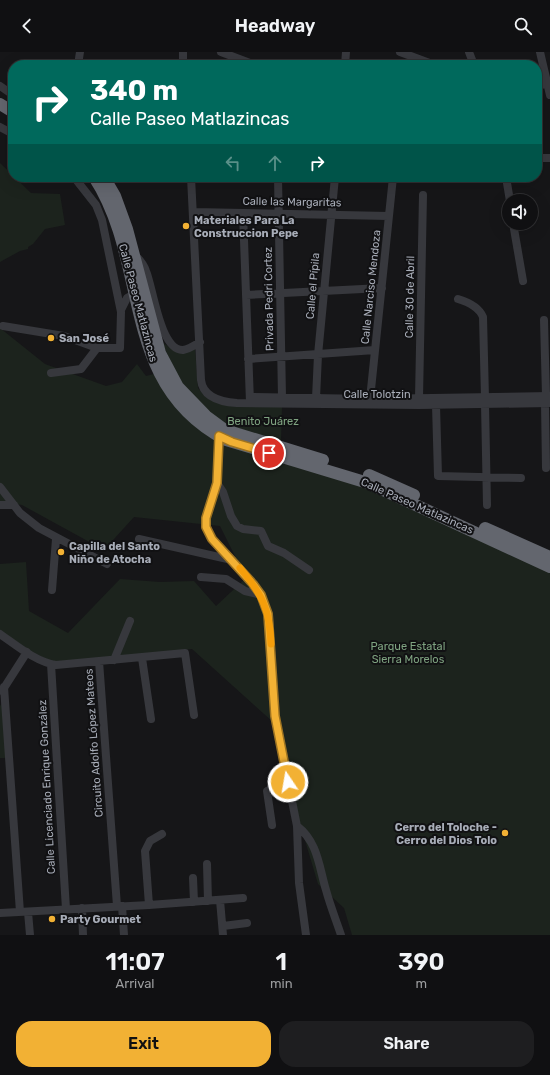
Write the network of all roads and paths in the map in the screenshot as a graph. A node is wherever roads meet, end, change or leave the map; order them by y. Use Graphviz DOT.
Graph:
graph roads {
  1 [pos="221,52"];
  2 [pos="400,52"];
  3 [pos="540,52"];
  4 [pos="242,60"];
  5 [pos="420,60"];
  6 [pos="548,83"];
  7 [pos="550,95"];
  8 [pos="78,182"];
  9 [pos="97,182"];
  10 [pos="107,182"];
  11 [pos="191,182"];
  12 [pos="278,182"];
  13 [pos="334,182"];
  14 [pos="392,182"];
  15 [pos="507,182"];
  16 [pos="509,194"];
  17 [pos="423,195"];
  18 [pos="194,212"];
  19 [pos="242,213"];
  20 [pos="279,213"];
  21 [pos="331,214"];
  22 [pos="389,216"];
  23 [pos="515,230"];
  24 [pos="134,254"];
  25 [pos="522,281"];
  26 [pos="382,288"];
  27 [pos="324,291"];
  28 [pos="138,292"];
  29 [pos="280,294"];
  30 [pos="246,295"];
  31 [pos="458,299"];
  32 [pos="121,312"];
  33 [pos="544,320"];
  34 [pos="3,326"];
  35 [pos="200,342"];
  36 [pos="97,348"];
  37 [pos="375,350"];
  38 [pos="318,355"];
  39 [pos="281,357"];
  40 [pos="248,360"];
  41 [pos="51,373"];
  42 [pos="282,397"];
  43 [pos="316,398"];
  44 [pos="419,398"];
  45 [pos="370,399"];
  46 [pos="548,399"];
  47 [pos="250,400"];
  48 [pos="485,401"];
  49 [pos="436,405"];
  50 [pos="219,436"];
  51 [pos="546,468"];
  52 [pos="487,477"];
  53 [pos="520,478"];
  54 [pos="217,483"];
  55 [pos="0,487"];
  56 [pos="0,505"];
  57 [pos="14,505"];
  58 [pos="487,505"];
  59 [pos="56,538"];
  60 [pos="139,539"];
  61 [pos="550,559"];
  62 [pos="233,560"];
  63 [pos="107,564"];
  64 [pos="309,570"];
  65 [pos="201,577"];
  66 [pos="52,590"];
  67 [pos="261,595"];
  68 [pos="130,621"];
  69 [pos="0,634"];
  70 [pos="27,652"];
  71 [pos="142,658"];
  72 [pos="114,660"];
  73 [pos="99,661"];
  74 [pos="51,664"];
  75 [pos="2,690"];
  76 [pos="194,715"];
  77 [pos="151,719"];
  78 [pos="288,782"];
  79 [pos="272,826"];
  80 [pos="297,826"];
  81 [pos="162,834"];
  82 [pos="206,864"];
  83 [pos="193,878"];
  84 [pos="244,898"];
  85 [pos="220,900"];
  86 [pos="208,901"];
  87 [pos="194,902"];
  88 [pos="149,905"];
  89 [pos="120,906"];
  90 [pos="82,908"];
  91 [pos="66,909"];
  92 [pos="24,912"];
  93 [pos="0,914"];
  94 [pos="247,923"];
  95 [pos="223,931"];
  96 [pos="30,935"];
  97 [pos="83,935"];
  98 [pos="124,935"];
  99 [pos="306,935"];
  100 [pos="341,935"];
  1 -- 4 [label="street"];
  2 -- 5 [label="street"];
  3 -- 6 [label="street"];
  6 -- 7 [label="street"];
  8 -- 32 [label="street"];
  9 -- 28 [label="highway, Calle Paseo Matlazincas"];
  10 -- 24 [label="highway, Calle Paseo Matlazincas"];
  11 -- 18 [label="street"];
  12 -- 20 [label="street, Privada Pedri Cortez"];
  13 -- 21 [label="street, Calle el Pípila"];
  14 -- 22 [label="street, Calle Narciso Mendoza"];
  15 -- 16 [label="street"];
  17 -- 44 [label="street, Calle 30 de Abril"];
  18 -- 19 [label="street, Calle las Margaritas"];
  18 -- 35 [label="street"];
  19 -- 20 [label="street, Calle las Margaritas"];
  19 -- 30 [label="street"];
  20 -- 21 [label="street, Calle las Margaritas"];
  20 -- 29 [label="street, Privada Pedri Cortez"];
  21 -- 22 [label="street, Calle las Margaritas"];
  21 -- 27 [label="street, Calle el Pípila"];
  22 -- 26 [label="street, Calle Narciso Mendoza"];
  23 -- 25 [label="street"];
  24 -- 28 [label="highway, Calle Paseo Matlazincas"];
  24 -- 35 [label="street"];
  26 -- 27 [label="street"];
  26 -- 37 [label="street, Calle Narciso Mendoza"];
  27 -- 29 [label="street"];
  27 -- 38 [label="street, Calle el Pípila"];
  28 -- 32 [label="street"];
  28 -- 50 [label="highway, Calle Paseo Matlazincas"];
  28 -- 61 [label="highway, Calle Paseo Matlazincas"];
  29 -- 30 [label="street"];
  29 -- 39 [label="street, Privada Pedri Cortez"];
  30 -- 40 [label="street"];
  31 -- 48 [label="street"];
  32 -- 36 [label="street"];
  33 -- 46 [label="street"];
  34 -- 36 [label="street"];
  35 -- 47 [label="street, Calle Tolotzin"];
  36 -- 41 [label="street"];
  37 -- 38 [label="street"];
  37 -- 45 [label="street, Calle Narciso Mendoza"];
  38 -- 39 [label="street"];
  38 -- 43 [label="street, Calle el Pípila"];
  39 -- 40 [label="street"];
  39 -- 42 [label="street, Privada Pedri Cortez"];
  40 -- 47 [label="street"];
  42 -- 43 [label="street, Calle Tolotzin"];
  42 -- 47 [label="street, Calle Tolotzin"];
  43 -- 45 [label="street, Calle Tolotzin"];
  44 -- 45 [label="street, Calle Tolotzin"];
  44 -- 48 [label="street, Calle Tolotzin"];
  46 -- 48 [label="street, Calle Tolotzin"];
  46 -- 51 [label="street"];
  47 -- 49 [label="street, Calle Tolotzin"];
  48 -- 49 [label="street, Calle Tolotzin"];
  48 -- 52 [label="street"];
  49 -- 52 [label="street"];
  50 -- 54 [label="street"];
  50 -- 61 [label="highway, Calle Paseo Matlazincas"];
  52 -- 53 [label="street"];
  52 -- 58 [label="street"];
  54 -- 62 [label="street"];
  54 -- 64 [label="street"];
  55 -- 57 [label="street"];
  56 -- 57 [label="street"];
  57 -- 59 [label="street"];
  59 -- 63 [label="street"];
  59 -- 66 [label="street"];
  60 -- 62 [label="street"];
  62 -- 67 [label="street"];
  65 -- 67 [label="street"];
  67 -- 78 [label="street"];
  68 -- 72 [label="street"];
  69 -- 70 [label="street"];
  70 -- 74 [label="street"];
  70 -- 75 [label="street"];
  71 -- 72 [label="street"];
  71 -- 76 [label="street"];
  71 -- 77 [label="street"];
  72 -- 73 [label="street"];
  73 -- 74 [label="street, Circuito Adolfo López Mateos"];
  73 -- 89 [label="street, Circuito Adolfo López Mateos"];
  74 -- 91 [label="street, Calle Licenciado Enrique González"];
  75 -- 92 [label="street"];
  78 -- 79 [label="street"];
  78 -- 80 [label="street"];
  80 -- 99 [label="street"];
  80 -- 100 [label="street"];
  81 -- 88 [label="street"];
  82 -- 86 [label="street"];
  83 -- 87 [label="street"];
  84 -- 85 [label="street"];
  85 -- 86 [label="street"];
  85 -- 95 [label="street"];
  86 -- 87 [label="street"];
  87 -- 88 [label="street"];
  88 -- 89 [label="street"];
  89 -- 90 [label="street"];
  89 -- 98 [label="street, Circuito Adolfo López Mateos"];
  90 -- 91 [label="street"];
  90 -- 97 [label="street"];
  91 -- 92 [label="street"];
  92 -- 93 [label="street"];
  92 -- 96 [label="street"];
  94 -- 95 [label="street"];
}
